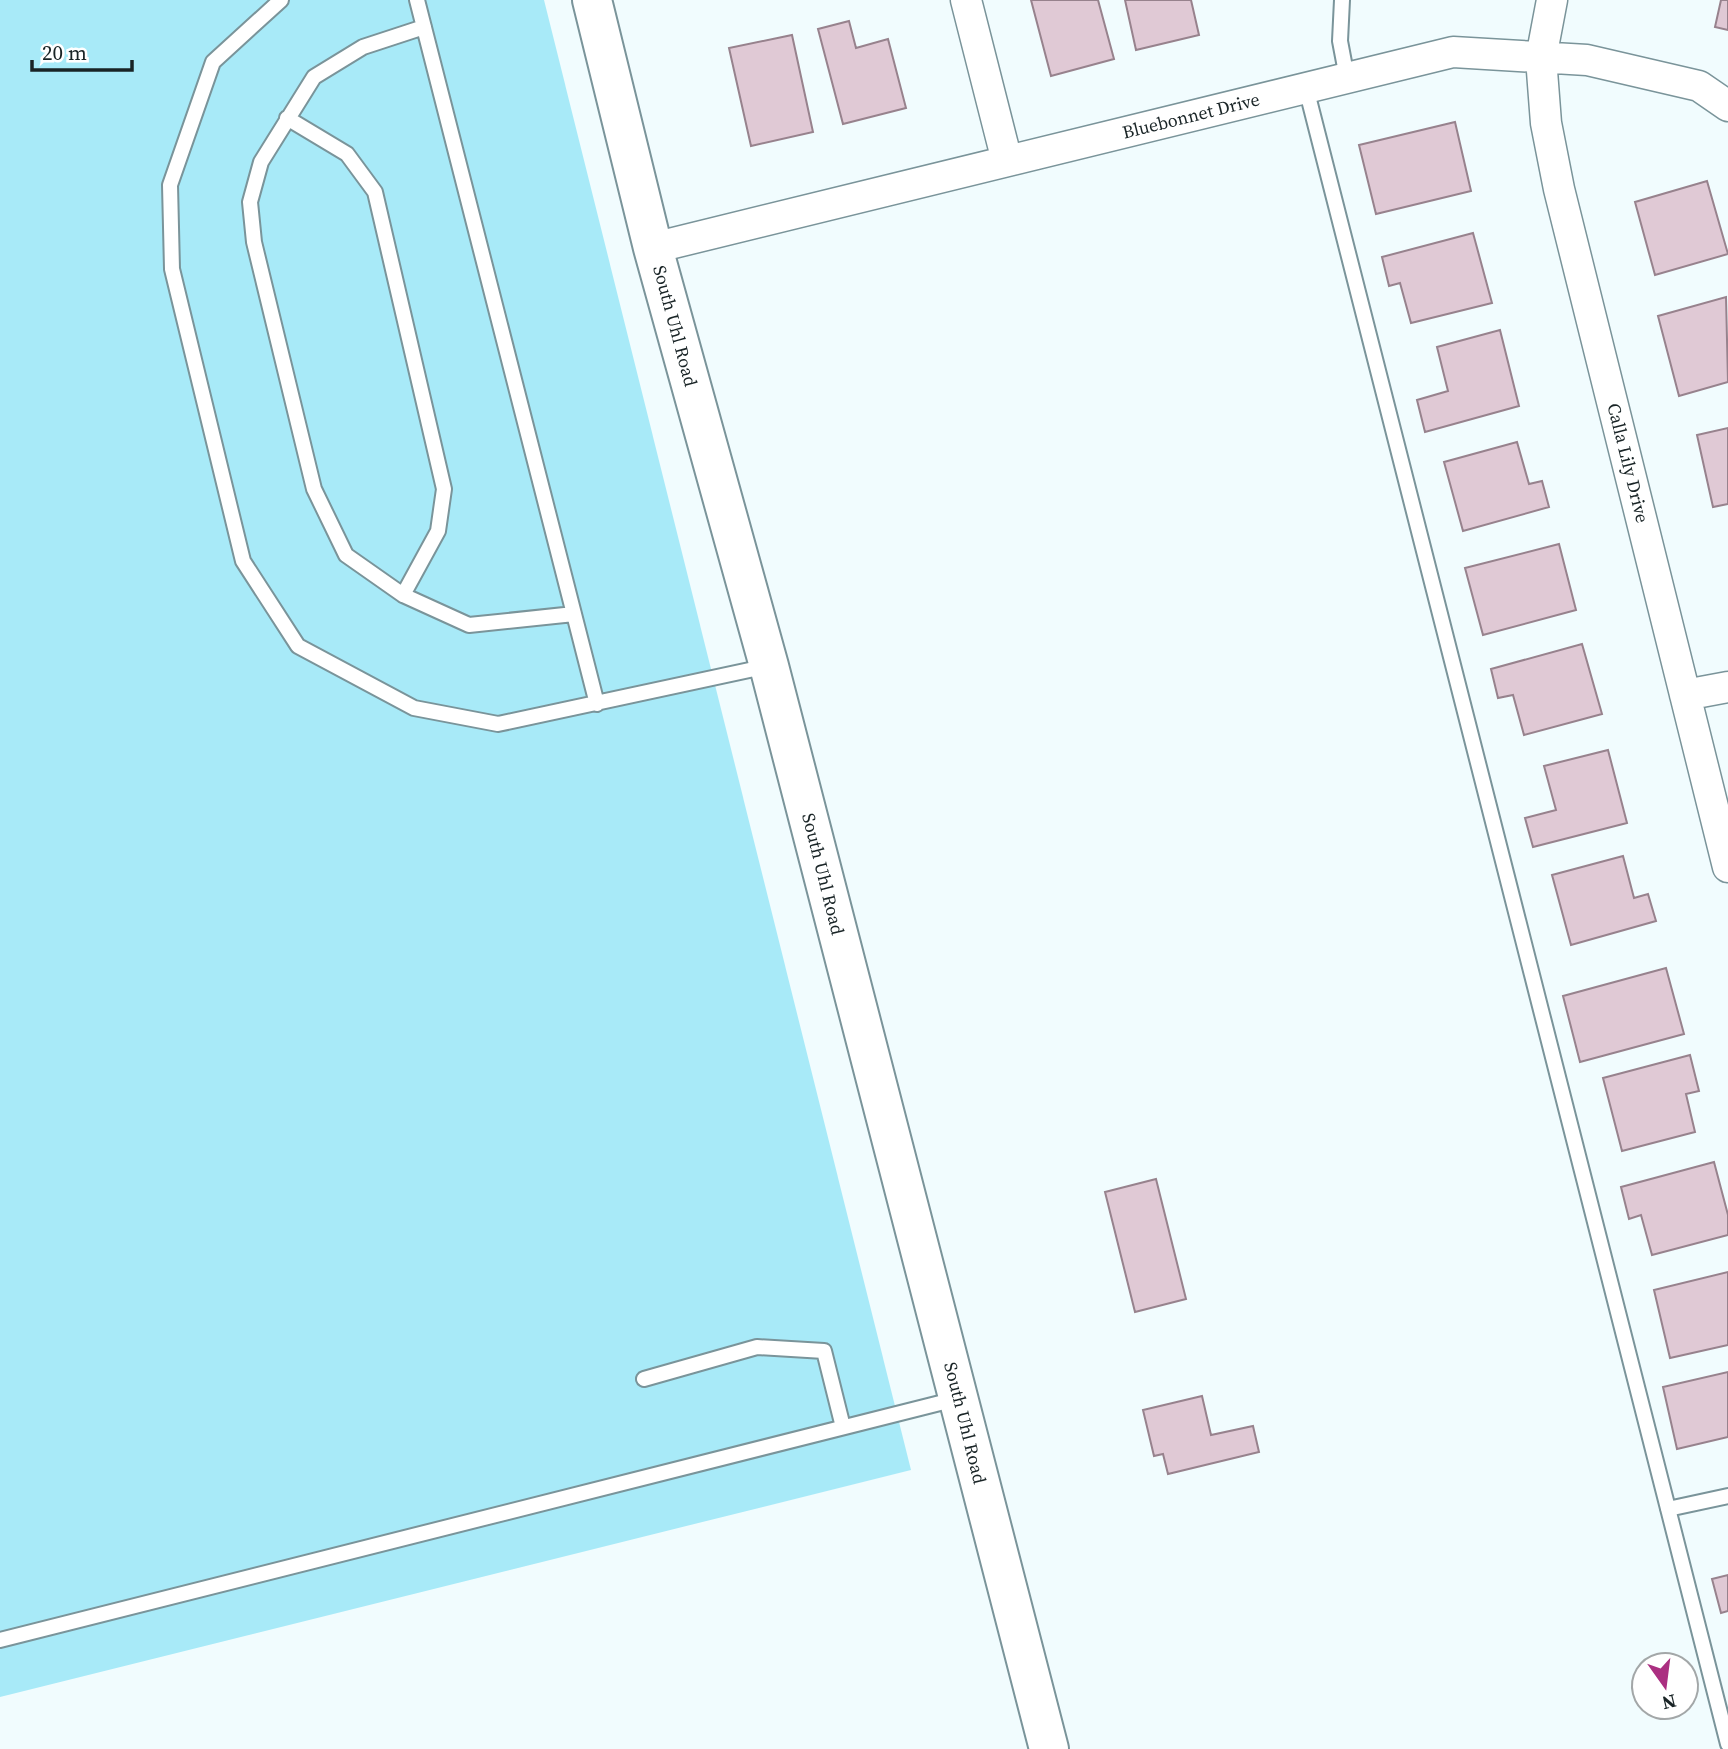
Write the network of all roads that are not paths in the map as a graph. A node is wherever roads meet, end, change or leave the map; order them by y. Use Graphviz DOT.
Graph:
graph roads {
  1 [pos="281,0"];
  2 [pos="417,0"];
  3 [pos="592,0"];
  4 [pos="966,0"];
  5 [pos="1342,0"];
  6 [pos="1552,0"];
  7 [pos="424,27"];
  8 [pos="1541,58"];
  9 [pos="1347,78"];
  10 [pos="1306,88"];
  11 [pos="1728,106"];
  12 [pos="288,118"];
  13 [pos="1007,161"];
  14 [pos="653,248"];
  15 [pos="403,595"];
  16 [pos="574,614"];
  17 [pos="769,666"];
  18 [pos="1728,687"];
  19 [pos="1685,695"];
  20 [pos="597,704"];
  21 [pos="1728,867"];
  22 [pos="644,1379"];
  23 [pos="958,1398"];
  24 [pos="843,1427"];
  25 [pos="1728,1496"];
  26 [pos="1668,1509"];
  27 [pos="0,1640"];
  28 [pos="1728,1744"];
  29 [pos="1049,1749"];
  1 -- 20 [label="lane"];
  2 -- 7 [label="lane"];
  3 -- 14 [label="main road, South Uhl Road"];
  4 -- 13 [label="street"];
  5 -- 9 [label="lane"];
  6 -- 8 [label="street, Calla Lily Drive"];
  7 -- 12 [label="lane"];
  7 -- 16 [label="lane"];
  8 -- 9 [label="street, Bluebonnet Drive"];
  8 -- 11 [label="street, Bluebonnet Drive"];
  8 -- 19 [label="street, Calla Lily Drive"];
  9 -- 10 [label="street, Bluebonnet Drive"];
  10 -- 13 [label="street, Bluebonnet Drive"];
  10 -- 26 [label="lane"];
  12 -- 15 [label="lane"];
  12 -- 15 [label="lane"];
  13 -- 14 [label="street, Bluebonnet Drive"];
  14 -- 17 [label="main road, South Uhl Road"];
  15 -- 16 [label="lane"];
  16 -- 20 [label="lane"];
  17 -- 20 [label="lane"];
  17 -- 23 [label="main road, South Uhl Road"];
  18 -- 19 [label="street"];
  19 -- 21 [label="street, Calla Lily Drive"];
  22 -- 24 [label="lane"];
  23 -- 24 [label="lane"];
  23 -- 29 [label="main road, South Uhl Road"];
  24 -- 27 [label="lane"];
  25 -- 26 [label="lane"];
  26 -- 28 [label="lane"];
}
